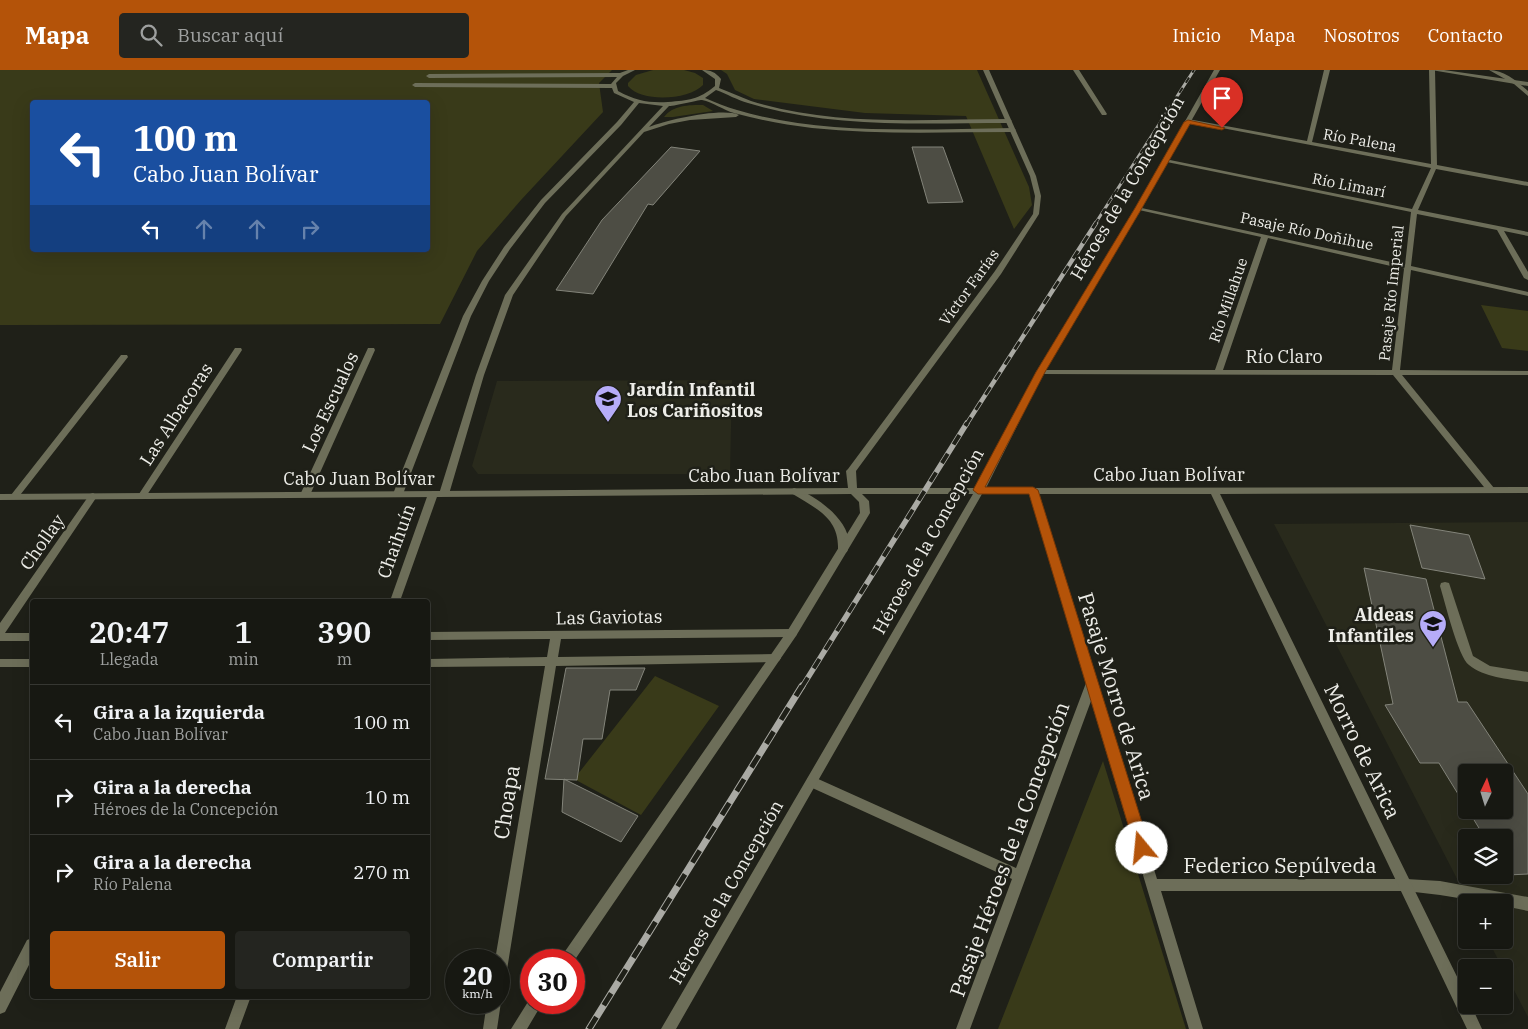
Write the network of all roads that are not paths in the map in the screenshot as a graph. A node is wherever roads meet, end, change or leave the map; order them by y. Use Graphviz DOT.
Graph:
graph roads {
  1 [pos="433,70"];
  2 [pos="632,70"];
  3 [pos="705,70"];
  4 [pos="986,70"];
  5 [pos="1076,70"];
  6 [pos="1217,70"];
  7 [pos="1328,70"];
  8 [pos="1433,70"];
  9 [pos="1492,70"];
  10 [pos="621,75"];
  11 [pos="1516,83"];
  12 [pos="1528,84"];
  13 [pos="415,85"];
  14 [pos="614,86"];
  15 [pos="716,88"];
  16 [pos="1528,94"];
  17 [pos="700,98"];
  18 [pos="638,101"];
  19 [pos="670,103"];
  20 [pos="1104,114"];
  21 [pos="755,116"];
  22 [pos="903,120"];
  23 [pos="1009,121"];
  24 [pos="1188,122"];
  25 [pos="904,130"];
  26 [pos="1013,130"];
  27 [pos="640,134"];
  28 [pos="1309,144"];
  29 [pos="1165,161"];
  30 [pos="1434,167"];
  31 [pos="1528,184"];
  32 [pos="1138,208"];
  33 [pos="1414,211"];
  34 [pos="1499,228"];
  35 [pos="1528,234"];
  36 [pos="1265,236"];
  37 [pos="1408,268"];
  38 [pos="1528,278"];
  39 [pos="1528,294"];
  40 [pos="238,350"];
  41 [pos="371,350"];
  42 [pos="124,357"];
  43 [pos="1040,372"];
  44 [pos="1218,372"];
  45 [pos="1396,373"];
  46 [pos="1528,373"];
  47 [pos="978,490"];
  48 [pos="1033,490"];
  49 [pos="1214,490"];
  50 [pos="1491,490"];
  51 [pos="1528,490"];
  52 [pos="794,491"];
  53 [pos="853,491"];
  54 [pos="398,494"];
  55 [pos="433,494"];
  56 [pos="444,494"];
  57 [pos="305,495"];
  58 [pos="93,496"];
  59 [pos="142,496"];
  60 [pos="0,497"];
  61 [pos="14,497"];
  62 [pos="843,549"];
  63 [pos="1445,586"];
  64 [pos="396,599"];
  65 [pos="0,631"];
  66 [pos="792,633"];
  67 [pos="430,636"];
  68 [pos="556,636"];
  69 [pos="0,637"];
  70 [pos="30,637"];
  71 [pos="775,658"];
  72 [pos="550,662"];
  73 [pos="0,663"];
  74 [pos="30,663"];
  75 [pos="430,663"];
  76 [pos="1528,678"];
  77 [pos="1092,682"];
  78 [pos="812,782"];
  79 [pos="1020,876"];
  80 [pos="1153,885"];
  81 [pos="1406,885"];
  82 [pos="1528,904"];
  83 [pos="30,949"];
  84 [pos="503,949"];
  85 [pos="574,949"];
  86 [pos="243,999"];
  87 [pos="0,1007"];
  88 [pos="492,1014"];
  89 [pos="528,1014"];
  90 [pos="232,1029"];
  91 [pos="490,1029"];
  92 [pos="518,1029"];
  93 [pos="668,1029"];
  94 [pos="963,1029"];
  95 [pos="1196,1029"];
  96 [pos="1475,1029"];
  1 -- 10 [label="street"];
  2 -- 10 [label="street"];
  3 -- 15 [label="street"];
  4 -- 23 [label="street, Víctor Farías"];
  5 -- 20 [label="street"];
  6 -- 24 [label="street, Héroes de la Concepción"];
  7 -- 28 [label="street"];
  8 -- 11 [label="street"];
  8 -- 30 [label="street, Pasaje Río Imperial"];
  9 -- 11 [label="street"];
  10 -- 14 [label="street"];
  11 -- 12 [label="street"];
  11 -- 16 [label="street"];
  13 -- 14 [label="street"];
  14 -- 18 [label="street"];
  15 -- 17 [label="street"];
  15 -- 22 [label="street"];
  17 -- 19 [label="street"];
  17 -- 21 [label="street"];
  18 -- 19 [label="street"];
  18 -- 54 [label="street"];
  19 -- 27 [label="street"];
  21 -- 25 [label="street"];
  21 -- 27 [label="street"];
  22 -- 23 [label="street"];
  22 -- 25 [label="street"];
  23 -- 26 [label="street, Víctor Farías"];
  24 -- 28 [label="street, Río Palena"];
  24 -- 29 [label="street, Héroes de la Concepción"];
  25 -- 26 [label="street"];
  26 -- 53 [label="street, Víctor Farías"];
  27 -- 56 [label="street"];
  28 -- 30 [label="street, Río Palena"];
  29 -- 32 [label="street, Héroes de la Concepción"];
  29 -- 33 [label="street, Río Limarí"];
  30 -- 31 [label="street, Río Palena"];
  30 -- 33 [label="street, Pasaje Río Imperial"];
  32 -- 36 [label="street, Pasaje Río Doñihue"];
  32 -- 43 [label="street, Héroes de la Concepción"];
  33 -- 34 [label="street, Río Limarí"];
  33 -- 37 [label="street, Pasaje Río Imperial"];
  34 -- 35 [label="street, Río Limarí"];
  34 -- 38 [label="street"];
  36 -- 37 [label="street, Pasaje Río Doñihue"];
  36 -- 44 [label="street, Río Millahue"];
  37 -- 39 [label="street, Pasaje Río Doñihue"];
  37 -- 45 [label="street, Pasaje Río Imperial"];
  40 -- 59 [label="street, Las Albacoras"];
  41 -- 57 [label="street, Los Escualos"];
  42 -- 61 [label="street"];
  43 -- 44 [label="street, Río Claro"];
  43 -- 47 [label="street, Héroes de la Concepción"];
  44 -- 45 [label="street, Río Claro"];
  45 -- 46 [label="street, Río Claro"];
  45 -- 50 [label="street, Pasaje Río Imperial"];
  47 -- 48 [label="street, Cabo Juan Bolívar"];
  47 -- 53 [label="street, Cabo Juan Bolívar"];
  47 -- 78 [label="street, Héroes de la Concepción"];
  48 -- 49 [label="street, Cabo Juan Bolívar"];
  48 -- 77 [label="street, Pasaje Morro de Arica"];
  49 -- 50 [label="street, Cabo Juan Bolívar"];
  49 -- 81 [label="street, Morro de Arica"];
  50 -- 51 [label="street, Cabo Juan Bolívar"];
  52 -- 53 [label="street, Cabo Juan Bolívar"];
  52 -- 56 [label="street, Cabo Juan Bolívar"];
  52 -- 62 [label="street"];
  53 -- 62 [label="street"];
  54 -- 55 [label="street, Cabo Juan Bolívar"];
  54 -- 57 [label="street, Cabo Juan Bolívar"];
  55 -- 56 [label="street, Cabo Juan Bolívar"];
  55 -- 64 [label="street, Chaihuín"];
  57 -- 59 [label="street, Cabo Juan Bolívar"];
  58 -- 59 [label="street, Cabo Juan Bolívar"];
  58 -- 61 [label="street, Cabo Juan Bolívar"];
  58 -- 65 [label="street, Chollay"];
  60 -- 61 [label="street, Cabo Juan Bolívar"];
  62 -- 66 [label="street"];
  63 -- 76 [label="street"];
  66 -- 68 [label="street, Las Gaviotas"];
  66 -- 71 [label="street"];
  67 -- 68 [label="street, Las Gaviotas"];
  68 -- 72 [label="street, Choapa"];
  69 -- 70 [label="street"];
  71 -- 72 [label="street"];
  71 -- 85 [label="street"];
  72 -- 75 [label="street"];
  72 -- 84 [label="street, Choapa"];
  73 -- 74 [label="street"];
  77 -- 79 [label="street, Pasaje Héroes de la Concepción"];
  77 -- 80 [label="street, Pasaje Morro de Arica"];
  78 -- 79 [label="street"];
  78 -- 93 [label="street, Héroes de la Concepción"];
  79 -- 94 [label="street, Pasaje Héroes de la Concepción"];
  80 -- 81 [label="street, Federico Sepúlveda"];
  80 -- 95 [label="street, Pasaje Morro de Arica"];
  81 -- 82 [label="street"];
  81 -- 96 [label="street, Morro de Arica"];
  83 -- 87 [label="street"];
  86 -- 90 [label="street"];
  88 -- 91 [label="street"];
  89 -- 92 [label="street"];
}
